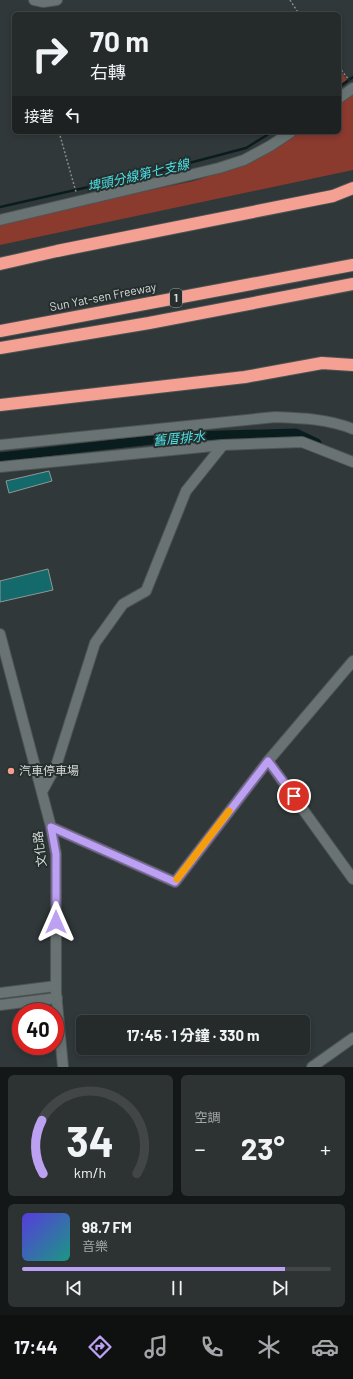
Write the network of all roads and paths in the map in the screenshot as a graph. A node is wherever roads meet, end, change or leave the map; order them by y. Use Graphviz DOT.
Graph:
graph roads {
  1 [pos="34,0"];
  2 [pos="57,0"];
  3 [pos="290,0"];
  4 [pos="298,12"];
  5 [pos="341,70"];
  6 [pos="347,77"];
  7 [pos="353,88"];
  8 [pos="341,97"];
  9 [pos="60,134"];
  10 [pos="288,134"];
  11 [pos="353,188"];
  12 [pos="353,193"];
  13 [pos="77,194"];
  14 [pos="333,196"];
  15 [pos="0,220"];
  16 [pos="0,264"];
  17 [pos="353,265"];
  18 [pos="353,284"];
  19 [pos="0,331"];
  20 [pos="0,348"];
  21 [pos="353,358"];
  22 [pos="322,363"];
  23 [pos="353,365"];
  24 [pos="0,405"];
  25 [pos="353,429"];
  26 [pos="0,445"];
  27 [pos="223,445"];
  28 [pos="353,462"];
  29 [pos="0,467"];
  30 [pos="0,634"];
  31 [pos="353,661"];
  32 [pos="268,761"];
  33 [pos="42,792"];
  34 [pos="51,827"];
  35 [pos="353,879"];
  36 [pos="56,986"];
  37 [pos="0,993"];
  38 [pos="57,998"];
  39 [pos="0,1005"];
  40 [pos="353,1038"];
  41 [pos="63,1067"];
  42 [pos="312,1067"];
  1 -- 2 [label="street"];
  3 -- 4 [label="path"];
  5 -- 6 [label="path"];
  7 -- 8 [label="street"];
  9 -- 13 [label="path"];
  10 -- 15 [label="street"];
  11 -- 14 [label="highway"];
  12 -- 14 [label="highway"];
  14 -- 16 [label="highway"];
  17 -- 19 [label="highway, Sun Yat-sen Freeway / 1"];
  18 -- 20 [label="highway, 1"];
  21 -- 22 [label="highway"];
  22 -- 23 [label="highway"];
  22 -- 24 [label="highway"];
  25 -- 26 [label="street"];
  27 -- 28 [label="street"];
  27 -- 29 [label="street"];
  27 -- 33 [label="street"];
  30 -- 33 [label="street, 文化路"];
  31 -- 32 [label="street"];
  32 -- 34 [label="street"];
  32 -- 35 [label="street"];
  33 -- 34 [label="street, 文化路"];
  34 -- 36 [label="street, 文化路"];
  36 -- 37 [label="street"];
  36 -- 38 [label="street, 文化路"];
  38 -- 39 [label="street"];
  38 -- 41 [label="street, 文化路"];
  40 -- 42 [label="street"];
}
